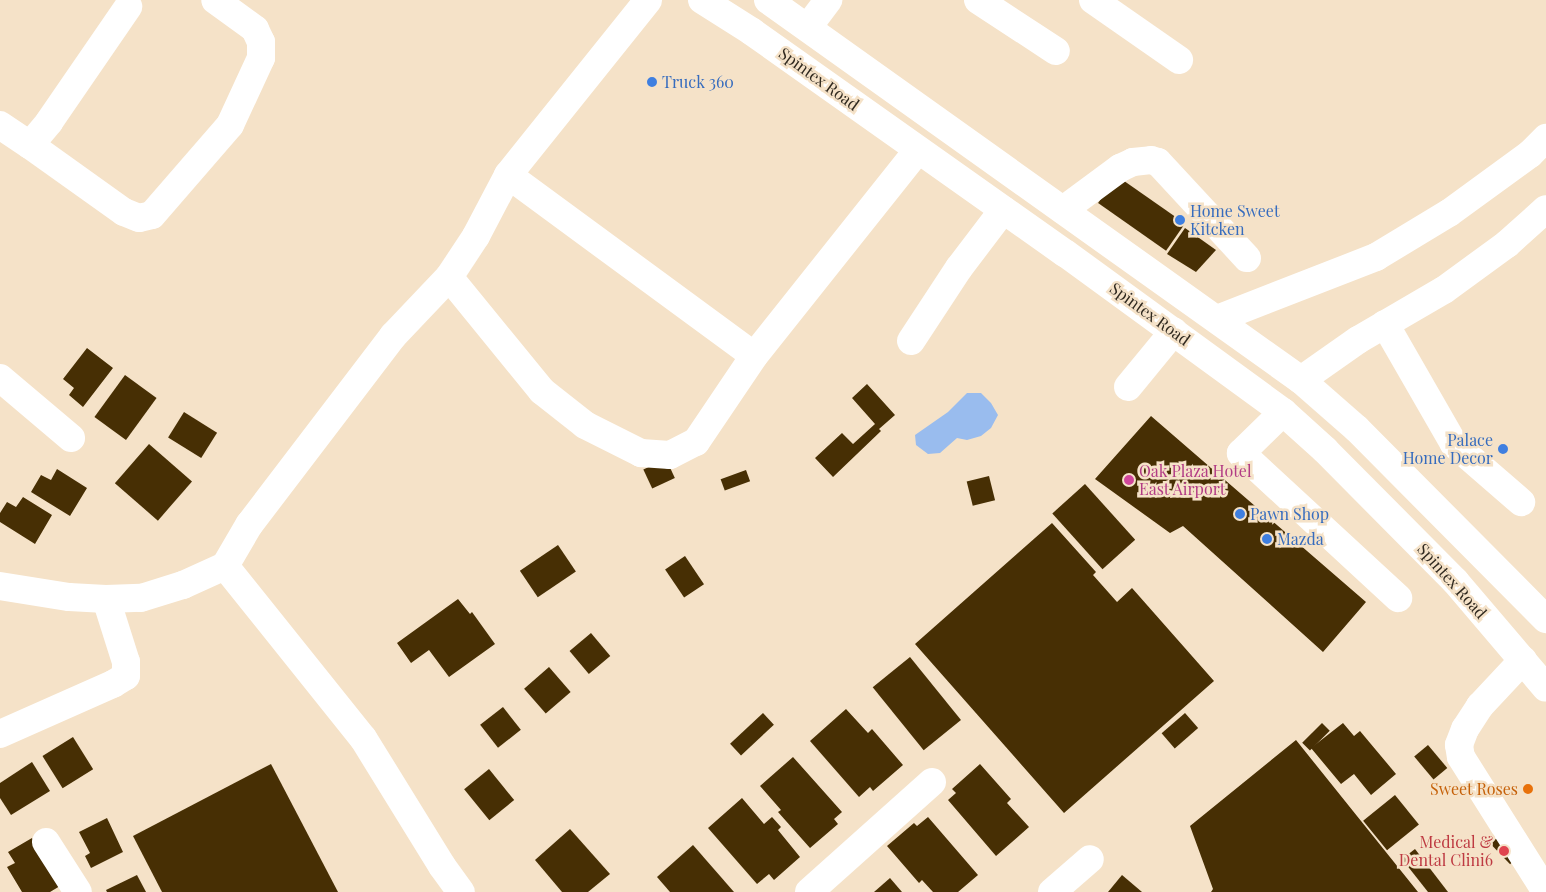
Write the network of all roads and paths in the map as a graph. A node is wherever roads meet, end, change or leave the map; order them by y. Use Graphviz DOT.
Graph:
graph roads {
  1 [pos="215,0"];
  2 [pos="648,0"];
  3 [pos="702,0"];
  4 [pos="768,0"];
  5 [pos="828,0"];
  6 [pos="978,0"];
  7 [pos="1093,0"];
  8 [pos="128,7"];
  9 [pos="808,27"];
  10 [pos="1056,51"];
  11 [pos="1179,60"];
  12 [pos="0,125"];
  13 [pos="1546,138"];
  14 [pos="30,145"];
  15 [pos="918,150"];
  16 [pos="508,175"];
  17 [pos="1546,209"];
  18 [pos="1003,210"];
  19 [pos="1063,210"];
  20 [pos="1247,258"];
  21 [pos="448,277"];
  22 [pos="1217,319"];
  23 [pos="1385,324"];
  24 [pos="1174,331"];
  25 [pos="911,341"];
  26 [pos="754,356"];
  27 [pos="0,378"];
  28 [pos="1301,380"];
  29 [pos="1128,387"];
  30 [pos="1283,412"];
  31 [pos="72,438"];
  32 [pos="1521,502"];
  33 [pos="225,566"];
  34 [pos="0,586"];
  35 [pos="1398,598"];
  36 [pos="106,599"];
  37 [pos="1546,619"];
  38 [pos="1535,675"];
  39 [pos="1546,702"];
  40 [pos="0,734"];
  41 [pos="932,782"];
  42 [pos="46,842"];
  43 [pos="1090,859"];
  44 [pos="78,892"];
  45 [pos="461,892"];
  46 [pos="809,892"];
  47 [pos="1052,892"];
  48 [pos="1546,892"];
  1 -- 14 [label="main road"];
  2 -- 16 [label="main road"];
  3 -- 15 [label="main road, Spintex Road"];
  4 -- 9 [label="main road, Spintex Road"];
  5 -- 9 [label="main road"];
  6 -- 10 [label="main road"];
  7 -- 11 [label="main road"];
  8 -- 14 [label="main road"];
  9 -- 19 [label="main road, Spintex Road"];
  12 -- 14 [label="main road"];
  13 -- 22 [label="main road"];
  15 -- 18 [label="main road, Spintex Road"];
  15 -- 26 [label="main road"];
  16 -- 21 [label="main road"];
  16 -- 26 [label="main road"];
  17 -- 23 [label="main road"];
  18 -- 24 [label="main road, Spintex Road"];
  18 -- 25 [label="main road"];
  19 -- 20 [label="main road"];
  19 -- 22 [label="main road, Spintex Road"];
  21 -- 26 [label="main road"];
  21 -- 33 [label="main road"];
  22 -- 28 [label="main road, Spintex Road"];
  23 -- 28 [label="main road"];
  23 -- 32 [label="main road"];
  24 -- 29 [label="main road"];
  24 -- 30 [label="main road, Spintex Road"];
  27 -- 31 [label="main road"];
  28 -- 37 [label="main road, Spintex Road"];
  30 -- 35 [label="main road"];
  30 -- 38 [label="main road, Spintex Road"];
  33 -- 36 [label="main road"];
  33 -- 45 [label="main road"];
  34 -- 36 [label="main road"];
  36 -- 40 [label="main road"];
  38 -- 39 [label="main road"];
  38 -- 48 [label="main road"];
  41 -- 46 [label="main road"];
  42 -- 44 [label="main road"];
  43 -- 47 [label="main road"];
}
